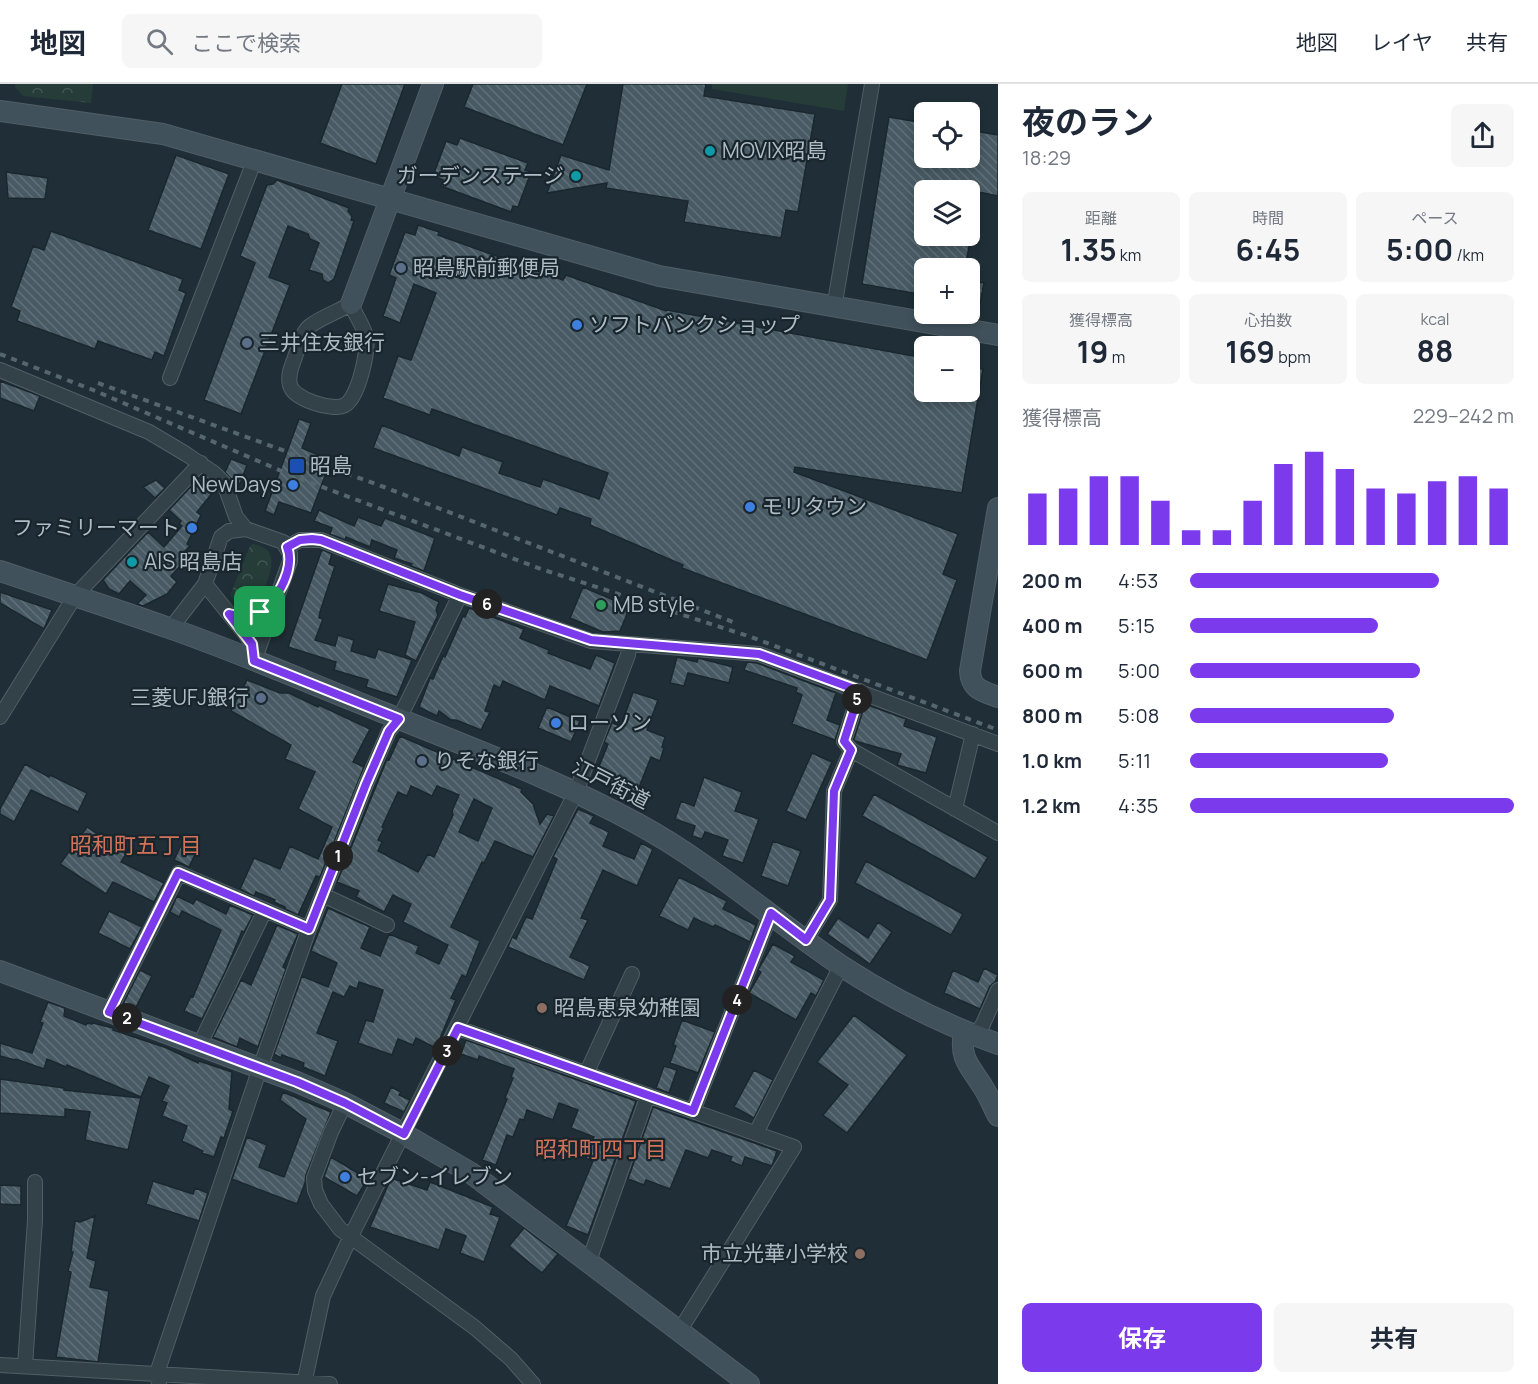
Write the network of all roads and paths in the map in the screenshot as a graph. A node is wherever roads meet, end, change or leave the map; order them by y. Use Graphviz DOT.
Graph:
graph roads {
  1 [pos="433,84"];
  2 [pos="872,84"];
  3 [pos="0,111"];
  4 [pos="255,159"];
  5 [pos="390,199"];
  6 [pos="351,304"];
  7 [pos="834,308"];
  8 [pos="998,335"];
  9 [pos="0,370"];
  10 [pos="170,378"];
  11 [pos="201,463"];
  12 [pos="998,508"];
  13 [pos="246,529"];
  14 [pos="287,547"];
  15 [pos="0,571"];
  16 [pos="205,584"];
  17 [pos="460,595"];
  18 [pos="75,596"];
  19 [pos="277,596"];
  20 [pos="229,614"];
  21 [pos="171,628"];
  22 [pos="629,645"];
  23 [pos="254,661"];
  24 [pos="860,691"];
  25 [pos="998,697"];
  26 [pos="0,717"];
  27 [pos="399,719"];
  28 [pos="973,734"];
  29 [pos="998,744"];
  30 [pos="851,750"];
  31 [pos="576,792"];
  32 [pos="956,809"];
  33 [pos="998,833"];
  34 [pos="323,895"];
  35 [pos="265,910"];
  36 [pos="771,913"];
  37 [pos="387,925"];
  38 [pos="309,929"];
  39 [pos="806,940"];
  40 [pos="841,966"];
  41 [pos="0,971"];
  42 [pos="632,974"];
  43 [pos="998,990"];
  44 [pos="109,1012"];
  45 [pos="458,1028"];
  46 [pos="970,1034"];
  47 [pos="998,1044"];
  48 [pos="199,1046"];
  49 [pos="260,1068"];
  50 [pos="586,1074"];
  51 [pos="648,1095"];
  52 [pos="345,1103"];
  53 [pos="693,1111"];
  54 [pos="998,1116"];
  55 [pos="756,1133"];
  56 [pos="404,1134"];
  57 [pos="35,1182"];
  58 [pos="350,1238"];
  59 [pos="589,1261"];
  60 [pos="680,1330"];
  61 [pos="0,1365"];
  62 [pos="25,1366"];
  63 [pos="158,1379"];
  64 [pos="304,1383"];
  65 [pos="330,1384"];
  66 [pos="533,1384"];
  67 [pos="749,1384"];
  1 -- 5 [label="street"];
  2 -- 7 [label="street"];
  3 -- 4 [label="street"];
  4 -- 5 [label="street"];
  4 -- 10 [label="street"];
  5 -- 6 [label="street"];
  5 -- 7 [label="street"];
  6 -- 6 [label="street"];
  7 -- 8 [label="street"];
  9 -- 11 [label="street"];
  11 -- 13 [label="street"];
  11 -- 18 [label="street"];
  12 -- 25 [label="street"];
  13 -- 14 [label="street"];
  13 -- 16 [label="street"];
  14 -- 17 [label="street"];
  14 -- 19 [label="street"];
  15 -- 18 [label="street, 江戸街道"];
  16 -- 20 [label="street"];
  16 -- 21 [label="street"];
  17 -- 22 [label="street"];
  17 -- 27 [label="street"];
  18 -- 21 [label="street, 江戸街道"];
  18 -- 26 [label="street"];
  19 -- 20 [label="street"];
  19 -- 23 [label="street"];
  20 -- 23 [label="street"];
  21 -- 23 [label="street, 江戸街道"];
  22 -- 24 [label="street"];
  22 -- 31 [label="street"];
  23 -- 27 [label="street, 江戸街道"];
  24 -- 28 [label="street"];
  24 -- 30 [label="street"];
  27 -- 31 [label="street, 江戸街道"];
  27 -- 34 [label="street"];
  28 -- 29 [label="street"];
  28 -- 32 [label="street"];
  30 -- 32 [label="street"];
  30 -- 39 [label="street"];
  31 -- 36 [label="street, 江戸街道"];
  31 -- 45 [label="street"];
  32 -- 33 [label="street"];
  34 -- 37 [label="street"];
  34 -- 38 [label="street"];
  35 -- 38 [label="street"];
  35 -- 44 [label="street"];
  35 -- 48 [label="street"];
  36 -- 39 [label="street, 江戸街道"];
  36 -- 53 [label="street"];
  38 -- 49 [label="street"];
  39 -- 40 [label="street, 江戸街道"];
  40 -- 46 [label="street, 江戸街道"];
  40 -- 55 [label="street"];
  41 -- 44 [label="street"];
  42 -- 50 [label="street"];
  43 -- 46 [label="street"];
  44 -- 48 [label="street"];
  45 -- 50 [label="street"];
  45 -- 56 [label="street"];
  46 -- 47 [label="street, 江戸街道"];
  46 -- 54 [label="street"];
  48 -- 49 [label="street"];
  49 -- 52 [label="street"];
  49 -- 63 [label="street"];
  50 -- 51 [label="street"];
  51 -- 53 [label="street"];
  51 -- 59 [label="street"];
  52 -- 56 [label="street"];
  52 -- 58 [label="street"];
  53 -- 55 [label="street"];
  55 -- 60 [label="street"];
  56 -- 58 [label="street"];
  56 -- 59 [label="street"];
  57 -- 62 [label="street"];
  58 -- 64 [label="street"];
  58 -- 66 [label="street"];
  59 -- 60 [label="street"];
  60 -- 67 [label="street"];
  61 -- 62 [label="street"];
  62 -- 63 [label="street"];
  63 -- 64 [label="street"];
  64 -- 65 [label="street"];
}
